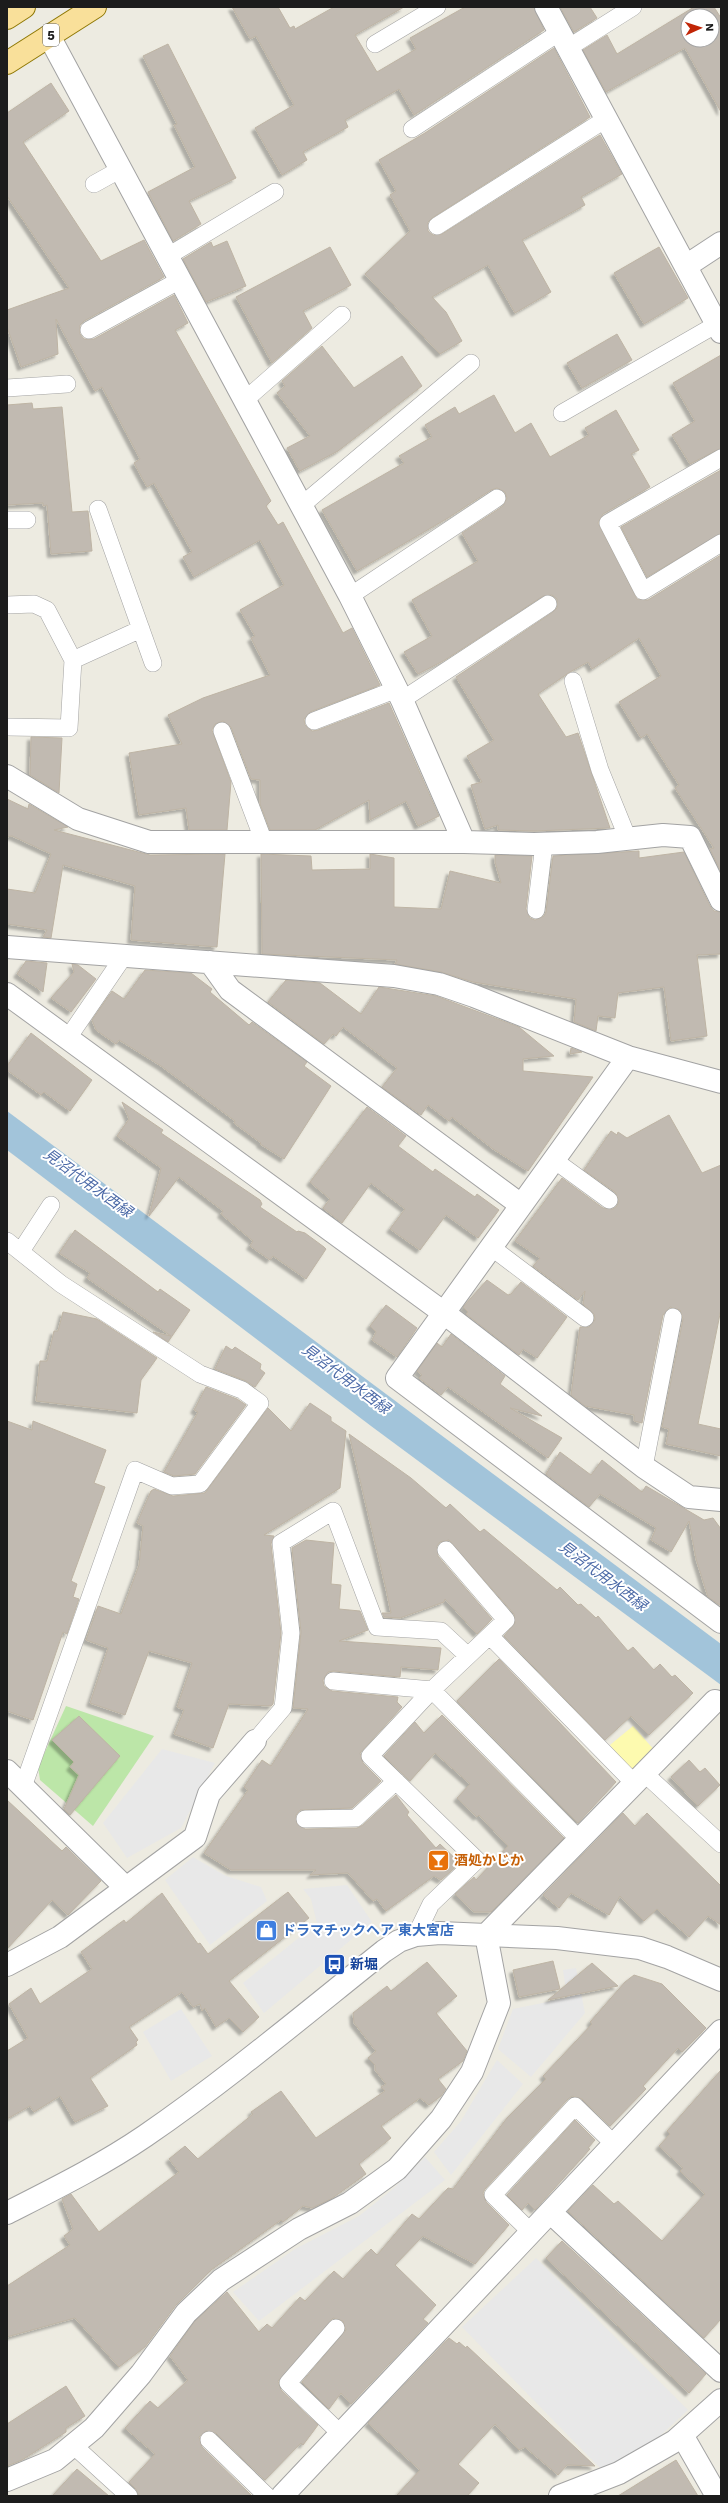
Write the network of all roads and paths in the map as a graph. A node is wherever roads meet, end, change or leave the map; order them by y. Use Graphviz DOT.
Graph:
graph roads {
  1 [pos="24,7"];
  2 [pos="95,7"];
  3 [pos="437,7"];
  4 [pos="546,7"];
  5 [pos="633,7"];
  6 [pos="7,18"];
  7 [pos="49,36"];
  8 [pos="564,40"];
  9 [pos="375,44"];
  10 [pos="7,63"];
  11 [pos="606,119"];
  12 [pos="412,129"];
  13 [pos="121,169"];
  14 [pos="94,184"];
  15 [pos="274,192"];
  16 [pos="437,226"];
  17 [pos="721,243"];
  18 [pos="168,256"];
  19 [pos="686,266"];
  20 [pos="180,280"];
  21 [pos="342,316"];
  22 [pos="719,328"];
  23 [pos="89,330"];
  24 [pos="471,363"];
  25 [pos="67,384"];
  26 [pos="7,388"];
  27 [pos="245,400"];
  28 [pos="562,413"];
  29 [pos="721,458"];
  30 [pos="497,498"];
  31 [pos="302,506"];
  32 [pos="98,509"];
  33 [pos="7,520"];
  34 [pos="27,520"];
  35 [pos="721,543"];
  36 [pos="350,596"];
  37 [pos="548,604"];
  38 [pos="7,605"];
  39 [pos="141,628"];
  40 [pos="73,660"];
  41 [pos="154,663"];
  42 [pos="573,681"];
  43 [pos="400,694"];
  44 [pos="314,721"];
  45 [pos="7,727"];
  46 [pos="222,731"];
  47 [pos="7,776"];
  48 [pos="628,839"];
  49 [pos="264,842"];
  50 [pos="464,842"];
  51 [pos="544,844"];
  52 [pos="721,900"];
  53 [pos="536,910"];
  54 [pos="7,947"];
  55 [pos="124,956"];
  56 [pos="210,962"];
  57 [pos="7,994"];
  58 [pos="68,1038"];
  59 [pos="628,1057"];
  60 [pos="721,1082"];
  61 [pos="554,1160"];
  62 [pos="609,1200"];
  63 [pos="51,1205"];
  64 [pos="521,1205"];
  65 [pos="7,1241"];
  66 [pos="491,1247"];
  67 [pos="21,1251"];
  68 [pos="444,1313"];
  69 [pos="585,1318"];
  70 [pos="674,1318"];
  71 [pos="644,1467"];
  72 [pos="721,1500"];
  73 [pos="446,1550"];
  74 [pos="721,1622"];
  75 [pos="490,1636"];
  76 [pos="468,1656"];
  77 [pos="333,1682"];
  78 [pos="432,1690"];
  79 [pos="715,1701"];
  80 [pos="255,1741"];
  81 [pos="7,1771"];
  82 [pos="639,1778"];
  83 [pos="396,1781"];
  84 [pos="23,1787"];
  85 [pos="305,1819"];
  86 [pos="579,1839"];
  87 [pos="721,1844"];
  88 [pos="125,1888"];
  89 [pos="486,1934"];
  90 [pos="416,1936"];
  91 [pos="7,1965"];
  92 [pos="721,1980"];
  93 [pos="721,2031"];
  94 [pos="614,2144"];
  95 [pos="7,2212"];
  96 [pos="550,2212"];
  97 [pos="531,2232"];
  98 [pos="336,2328"];
  99 [pos="721,2371"];
  100 [pos="721,2400"];
  101 [pos="341,2434"];
  102 [pos="682,2435"];
  103 [pos="209,2440"];
  104 [pos="73,2445"];
  105 [pos="7,2480"];
  106 [pos="129,2496"];
  107 [pos="266,2496"];
  108 [pos="282,2496"];
  109 [pos="560,2496"];
  110 [pos="717,2496"];
  1 -- 6 [label="main road"];
  2 -- 7 [label="main road, 5"];
  3 -- 9 [label="lane"];
  4 -- 8 [label="street"];
  5 -- 8 [label="lane"];
  7 -- 10 [label="main road, 5"];
  7 -- 13 [label="street"];
  8 -- 11 [label="street"];
  8 -- 12 [label="lane"];
  11 -- 16 [label="lane"];
  11 -- 19 [label="street"];
  13 -- 14 [label="lane"];
  13 -- 18 [label="street"];
  15 -- 18 [label="lane"];
  17 -- 19 [label="street"];
  18 -- 20 [label="street"];
  19 -- 22 [label="street"];
  20 -- 23 [label="lane"];
  20 -- 27 [label="street"];
  21 -- 27 [label="lane"];
  22 -- 28 [label="lane"];
  24 -- 31 [label="lane"];
  25 -- 26 [label="lane"];
  27 -- 31 [label="street"];
  29 -- 35 [label="lane"];
  30 -- 36 [label="lane"];
  31 -- 36 [label="street"];
  32 -- 39 [label="lane"];
  33 -- 34 [label="lane"];
  36 -- 43 [label="street"];
  37 -- 43 [label="lane"];
  38 -- 40 [label="lane"];
  39 -- 40 [label="lane"];
  39 -- 41 [label="lane"];
  40 -- 45 [label="lane"];
  42 -- 48 [label="lane"];
  43 -- 44 [label="lane"];
  43 -- 50 [label="street"];
  46 -- 49 [label="lane"];
  47 -- 49 [label="street"];
  48 -- 51 [label="street"];
  48 -- 52 [label="street"];
  49 -- 50 [label="street"];
  50 -- 51 [label="street"];
  51 -- 53 [label="lane"];
  54 -- 55 [label="street"];
  55 -- 56 [label="street"];
  55 -- 58 [label="lane"];
  56 -- 59 [label="street"];
  56 -- 64 [label="street"];
  57 -- 58 [label="street"];
  58 -- 68 [label="street"];
  59 -- 60 [label="street"];
  59 -- 61 [label="street"];
  61 -- 62 [label="lane"];
  61 -- 64 [label="street"];
  63 -- 67 [label="lane"];
  64 -- 66 [label="street"];
  65 -- 67 [label="lane"];
  66 -- 68 [label="street"];
  66 -- 69 [label="lane"];
  67 -- 84 [label="lane"];
  68 -- 71 [label="street"];
  68 -- 74 [label="street"];
  70 -- 71 [label="lane"];
  71 -- 72 [label="street"];
  73 -- 75 [label="lane"];
  75 -- 76 [label="lane"];
  75 -- 82 [label="lane"];
  76 -- 78 [label="lane"];
  76 -- 80 [label="lane"];
  77 -- 78 [label="lane"];
  78 -- 83 [label="lane"];
  78 -- 86 [label="lane"];
  79 -- 82 [label="street"];
  80 -- 88 [label="street"];
  81 -- 84 [label="street"];
  82 -- 86 [label="street"];
  82 -- 87 [label="lane"];
  83 -- 85 [label="lane"];
  83 -- 90 [label="lane"];
  84 -- 88 [label="street"];
  86 -- 89 [label="street"];
  88 -- 91 [label="street"];
  89 -- 90 [label="street"];
  89 -- 92 [label="street"];
  89 -- 104 [label="street"];
  90 -- 95 [label="street"];
  93 -- 94 [label="street"];
  94 -- 96 [label="street"];
  94 -- 97 [label="lane"];
  96 -- 97 [label="street"];
  96 -- 99 [label="street"];
  97 -- 101 [label="street"];
  98 -- 101 [label="lane"];
  100 -- 102 [label="street"];
  101 -- 108 [label="street"];
  102 -- 109 [label="street"];
  102 -- 110 [label="street"];
  103 -- 107 [label="lane"];
  104 -- 105 [label="street"];
  104 -- 106 [label="lane"];
}
